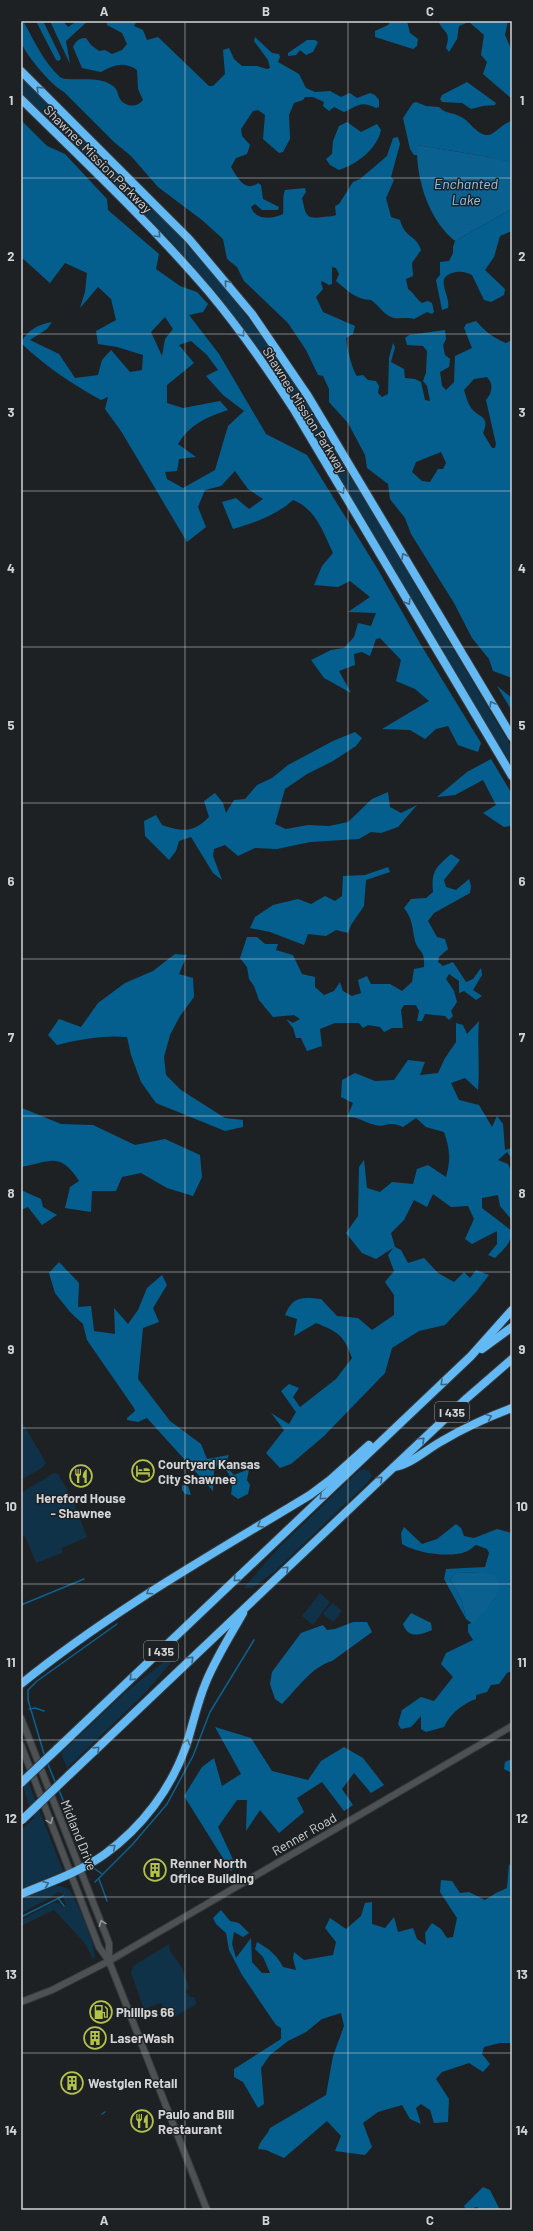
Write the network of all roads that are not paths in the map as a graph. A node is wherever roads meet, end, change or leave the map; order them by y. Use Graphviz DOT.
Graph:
graph roads {
  1 [pos="21,71"];
  2 [pos="21,99"];
  3 [pos="512,737"];
  4 [pos="512,776"];
  5 [pos="512,1310"];
  6 [pos="512,1327"];
  7 [pos="471,1356"];
  8 [pos="512,1359"];
  9 [pos="512,1408"];
  10 [pos="390,1432"];
  11 [pos="394,1467"];
  12 [pos="247,1605"];
  13 [pos="36,1672"];
  14 [pos="21,1677"];
  15 [pos="21,1684"];
  16 [pos="21,1718"];
  17 [pos="512,1726"];
  18 [pos="21,1745"];
  19 [pos="21,1783"];
  20 [pos="22,1820"];
  21 [pos="81,1869"];
  22 [pos="70,1874"];
  23 [pos="21,1894"];
  24 [pos="109,1961"];
  25 [pos="21,2002"];
  26 [pos="207,2210"];
  3 -- 1 [label="highway, Shawnee Mission Parkway, one-way"];
  2 -- 4 [label="highway, Shawnee Mission Parkway, one-way"];
  5 -- 7 [label="highway"];
  6 -- 7 [label="highway, I 435"];
  7 -- 10 [label="highway, I 435, one-way"];
  11 -- 8 [label="highway, I 435, one-way"];
  11 -- 9 [label="highway, one-way"];
  10 -- 13 [label="highway, one-way"];
  10 -- 19 [label="highway, I 435, one-way, bridge"];
  12 -- 11 [label="highway, I 435, one-way"];
  20 -- 12 [label="highway, I 435, one-way, bridge"];
  21 -- 12 [label="highway, one-way"];
  13 -- 14 [label="highway"];
  13 -- 15 [label="highway"];
  16 -- 21 [label="main road, Midland Drive"];
  17 -- 24 [label="main road, Renner Road"];
  18 -- 22 [label="main road, Midland Drive, one-way"];
  21 -- 22 [label="highway"];
  24 -- 21 [label="main road, Midland Drive, one-way"];
  23 -- 22 [label="highway, one-way"];
  22 -- 24 [label="main road, Midland Drive"];
  24 -- 25 [label="main road, Renner Road"];
  24 -- 26 [label="main road, Midland Drive"];
}
